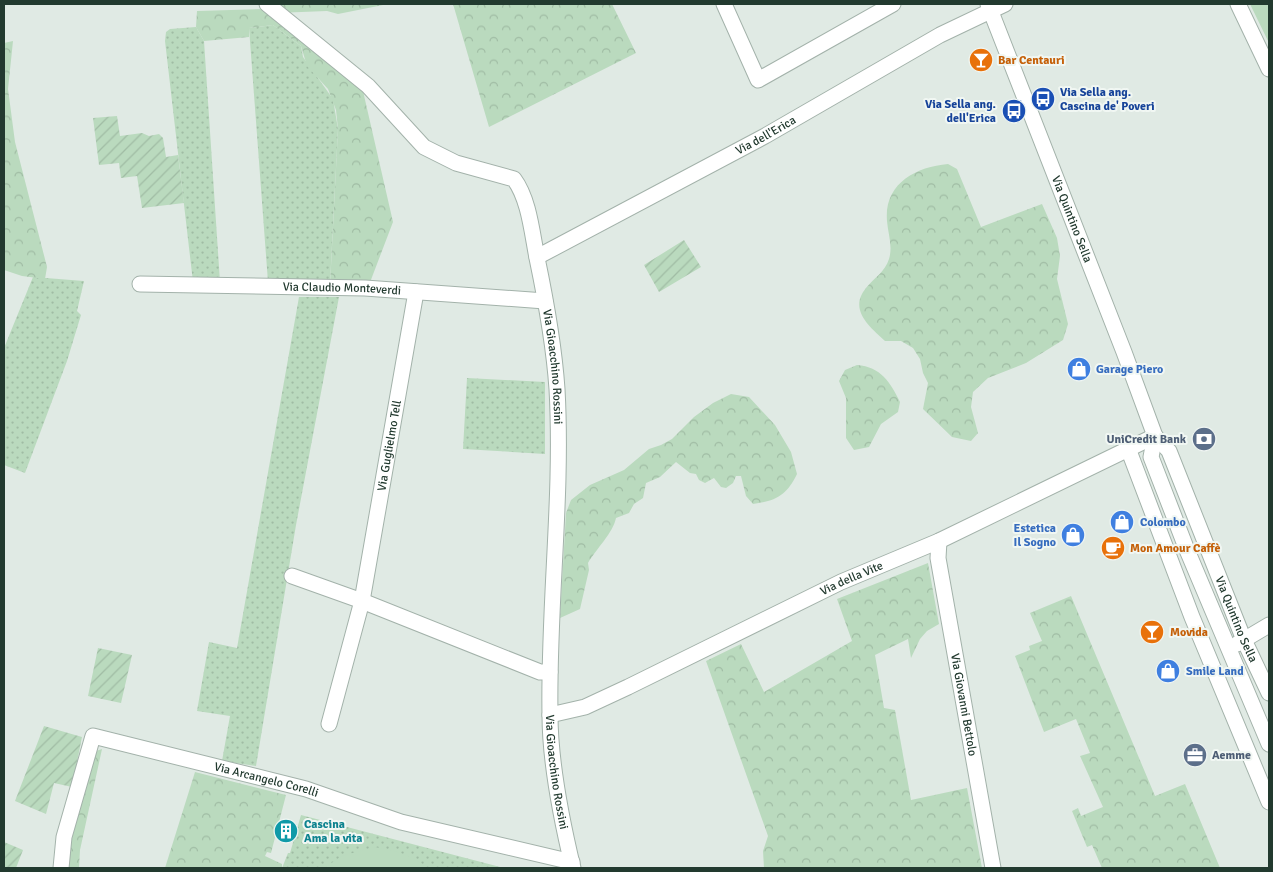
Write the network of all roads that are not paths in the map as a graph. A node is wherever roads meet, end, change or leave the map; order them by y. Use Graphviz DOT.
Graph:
graph roads {
  1 [pos="267,4"];
  2 [pos="724,4"];
  3 [pos="894,4"];
  4 [pos="1005,4"];
  5 [pos="1238,4"];
  6 [pos="990,7"];
  7 [pos="1269,69"];
  8 [pos="537,257"];
  9 [pos="140,284"];
  10 [pos="416,292"];
  11 [pos="546,300"];
  12 [pos="1154,436"];
  13 [pos="1129,451"];
  14 [pos="939,541"];
  15 [pos="1187,550"];
  16 [pos="1170,557"];
  17 [pos="292,576"];
  18 [pos="362,601"];
  19 [pos="1269,625"];
  20 [pos="1244,640"];
  21 [pos="1229,648"];
  22 [pos="550,672"];
  23 [pos="1269,693"];
  24 [pos="550,715"];
  25 [pos="329,724"];
  26 [pos="1269,744"];
  27 [pos="1269,802"];
  28 [pos="572,865"];
  29 [pos="61,868"];
  30 [pos="993,868"];
  1 -- 8 [label="street, Via Gioacchino Rossini"];
  2 -- 3 [label="street"];
  4 -- 6 [label="street, Via dell'Erica"];
  5 -- 7 [label="street"];
  6 -- 8 [label="street, Via dell'Erica"];
  6 -- 12 [label="street, Via Quintino Sella"];
  8 -- 11 [label="street, Via Gioacchino Rossini"];
  9 -- 10 [label="street, Via Claudio Monteverdi"];
  10 -- 11 [label="street, Via Claudio Monteverdi"];
  10 -- 18 [label="street, Via Guglielmo Tell"];
  11 -- 22 [label="street, Via Gioacchino Rossini"];
  12 -- 13 [label="street, Via della Vite"];
  12 -- 15 [label="street, Via Quintino Sella"];
  12 -- 20 [label="street, Via Quintino Sella"];
  13 -- 14 [label="street, Via della Vite"];
  13 -- 16 [label="street"];
  14 -- 24 [label="street, Via della Vite"];
  14 -- 30 [label="street, Via Giovanni Bettolo"];
  15 -- 16 [label="street"];
  15 -- 21 [label="street, Via Quintino Sella"];
  16 -- 27 [label="street"];
  17 -- 18 [label="street"];
  18 -- 22 [label="street"];
  18 -- 25 [label="street, Via Guglielmo Tell"];
  19 -- 20 [label="street"];
  20 -- 21 [label="street"];
  20 -- 23 [label="street, Via Quintino Sella"];
  21 -- 26 [label="street, Via Quintino Sella"];
  22 -- 24 [label="street, Via Gioacchino Rossini"];
  24 -- 28 [label="street, Via Gioacchino Rossini"];
  28 -- 29 [label="street, Via Arcangelo Corelli"];
}
